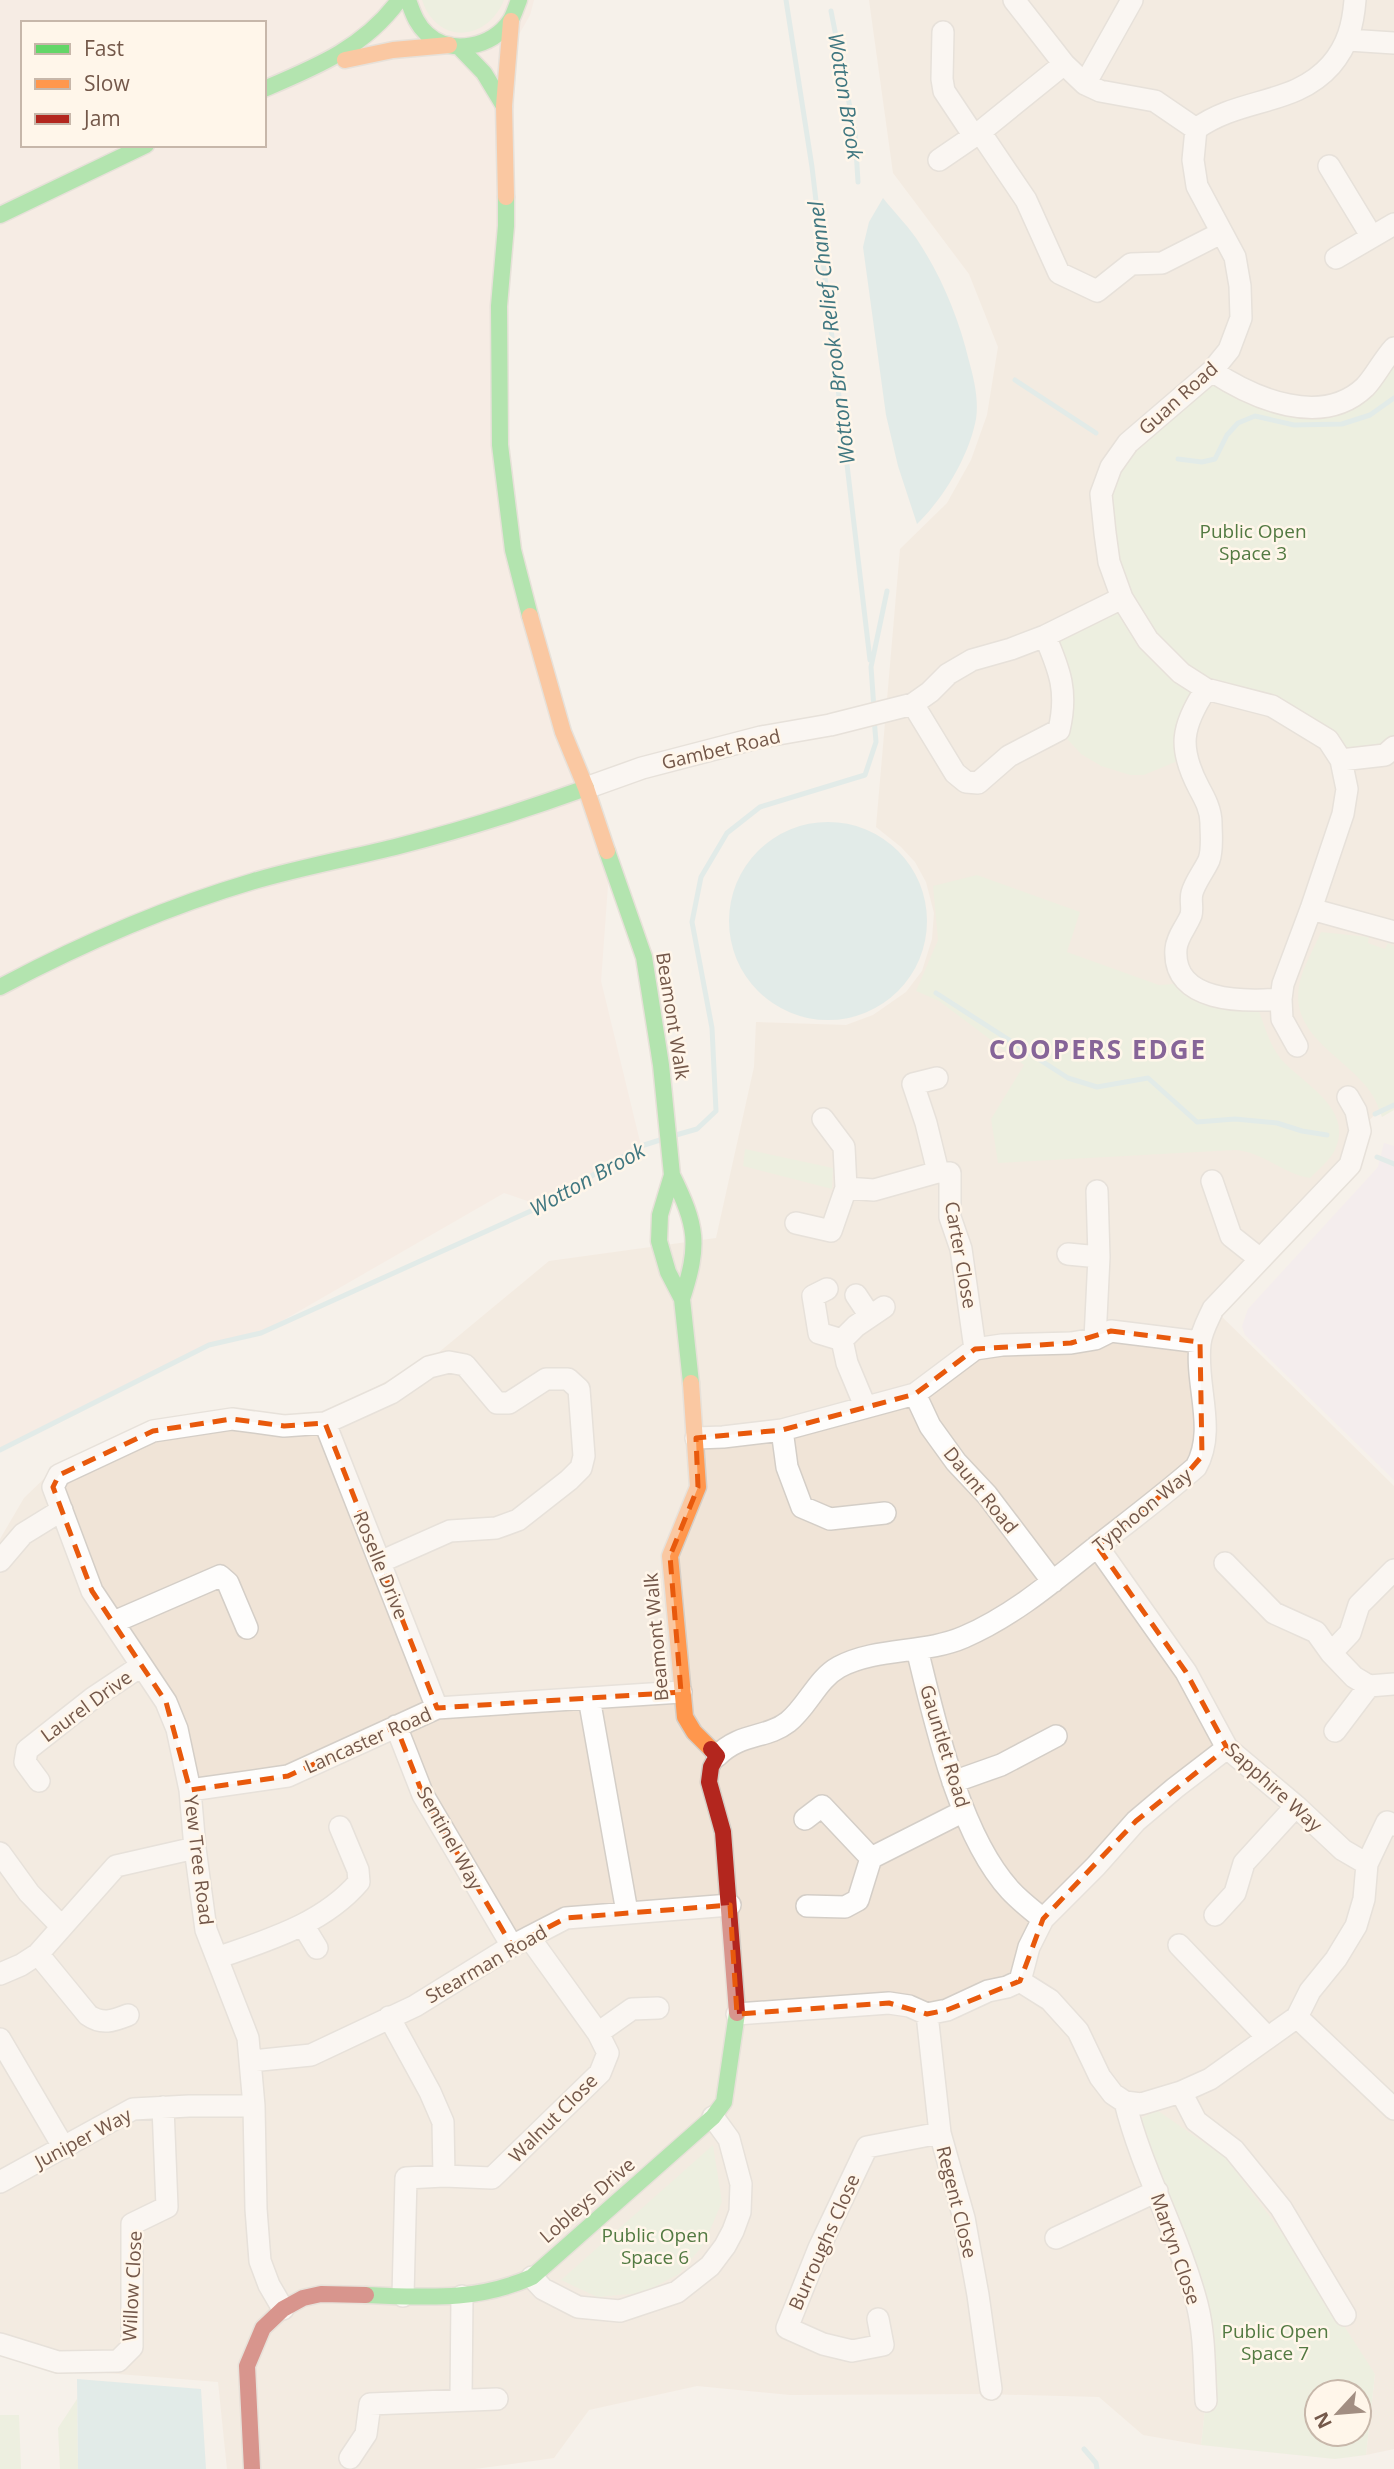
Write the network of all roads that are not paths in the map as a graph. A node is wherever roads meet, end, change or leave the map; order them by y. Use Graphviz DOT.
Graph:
graph roads {
  1 [pos="399,0"];
  2 [pos="408,0"];
  3 [pos="1014,0"];
  4 [pos="1132,0"];
  5 [pos="1355,0"];
  6 [pos="520,8"];
  7 [pos="943,32"];
  8 [pos="1348,40"];
  9 [pos="1394,43"];
  10 [pos="454,46"];
  11 [pos="1064,64"];
  12 [pos="316,67"];
  13 [pos="1085,84"];
  14 [pos="266,88"];
  15 [pos="504,106"];
  16 [pos="1196,129"];
  17 [pos="977,134"];
  18 [pos="142,147"];
  19 [pos="939,160"];
  20 [pos="1329,166"];
  21 [pos="0,215"];
  22 [pos="1394,224"];
  23 [pos="1221,233"];
  24 [pos="1372,237"];
  25 [pos="1336,258"];
  26 [pos="1394,348"];
  27 [pos="1212,371"];
  28 [pos="1122,598"];
  29 [pos="1045,636"];
  30 [pos="1206,690"];
  31 [pos="905,707"];
  32 [pos="1394,747"];
  33 [pos="1342,760"];
  34 [pos="586,788"];
  35 [pos="1311,909"];
  36 [pos="1394,932"];
  37 [pos="0,987"];
  38 [pos="1280,999"];
  39 [pos="1297,1046"];
  40 [pos="937,1077"];
  41 [pos="1348,1097"];
  42 [pos="823,1119"];
  43 [pos="671,1168"];
  44 [pos="938,1172"];
  45 [pos="1212,1181"];
  46 [pos="846,1188"];
  47 [pos="1097,1191"];
  48 [pos="796,1223"];
  49 [pos="1068,1254"];
  50 [pos="1099,1257"];
  51 [pos="1260,1259"];
  52 [pos="827,1289"];
  53 [pos="856,1295"];
  54 [pos="682,1299"];
  55 [pos="842,1339"];
  56 [pos="1095,1339"];
  57 [pos="1200,1342"];
  58 [pos="975,1349"];
  59 [pos="915,1394"];
  60 [pos="865,1406"];
  61 [pos="325,1423"];
  62 [pos="782,1430"];
  63 [pos="696,1438"];
  64 [pos="62,1510"];
  65 [pos="885,1513"];
  66 [pos="1097,1546"];
  67 [pos="0,1561"];
  68 [pos="380,1562"];
  69 [pos="1225,1563"];
  70 [pos="1394,1570"];
  71 [pos="1053,1581"];
  72 [pos="114,1622"];
  73 [pos="247,1628"];
  74 [pos="917,1649"];
  75 [pos="1331,1653"];
  76 [pos="141,1666"];
  77 [pos="1394,1684"];
  78 [pos="1369,1686"];
  79 [pos="681,1692"];
  80 [pos="589,1698"];
  81 [pos="438,1708"];
  82 [pos="396,1726"];
  83 [pos="1335,1731"];
  84 [pos="1056,1736"];
  85 [pos="1227,1748"];
  86 [pos="717,1756"];
  87 [pos="40,1781"];
  88 [pos="953,1782"];
  89 [pos="190,1790"];
  90 [pos="817,1806"];
  91 [pos="1296,1806"];
  92 [pos="964,1811"];
  93 [pos="1392,1820"];
  94 [pos="340,1827"];
  95 [pos="195,1848"];
  96 [pos="0,1853"];
  97 [pos="871,1858"];
  98 [pos="1367,1864"];
  99 [pos="730,1905"];
  100 [pos="807,1906"];
  101 [pos="626,1912"];
  102 [pos="1215,1915"];
  103 [pos="1043,1919"];
  104 [pos="303,1925"];
  105 [pos="62,1927"];
  106 [pos="520,1942"];
  107 [pos="1179,1945"];
  108 [pos="317,1948"];
  109 [pos="38,1954"];
  110 [pos="217,1958"];
  111 [pos="0,1974"];
  112 [pos="1020,1981"];
  113 [pos="658,2008"];
  114 [pos="737,2014"];
  115 [pos="927,2014"];
  116 [pos="128,2015"];
  117 [pos="389,2017"];
  118 [pos="1297,2017"];
  119 [pos="598,2033"];
  120 [pos="1267,2037"];
  121 [pos="0,2039"];
  122 [pos="251,2061"];
  123 [pos="1181,2092"];
  124 [pos="1125,2102"];
  125 [pos="254,2106"];
  126 [pos="163,2107"];
  127 [pos="1394,2109"];
  128 [pos="713,2117"];
  129 [pos="940,2133"];
  130 [pos="64,2148"];
  131 [pos="444,2176"];
  132 [pos="0,2182"];
  133 [pos="1157,2191"];
  134 [pos="1056,2238"];
  135 [pos="531,2277"];
  136 [pos="403,2296"];
  137 [pos="461,2296"];
  138 [pos="283,2309"];
  139 [pos="1345,2315"];
  140 [pos="878,2319"];
  141 [pos="0,2344"];
  142 [pos="991,2389"];
  143 [pos="497,2399"];
  144 [pos="461,2400"];
  145 [pos="1206,2401"];
  146 [pos="349,2458"];
  147 [pos="252,2469"];
  1 -- 12 [label="street"];
  2 -- 10 [label="street"];
  3 -- 11 [label="street"];
  4 -- 13 [label="street"];
  5 -- 8 [label="street"];
  6 -- 10 [label="street"];
  6 -- 15 [label="street, Beamont Walk"];
  7 -- 17 [label="street"];
  8 -- 9 [label="street"];
  8 -- 16 [label="street"];
  10 -- 12 [label="street"];
  10 -- 15 [label="street"];
  11 -- 13 [label="street"];
  11 -- 17 [label="street"];
  12 -- 14 [label="street"];
  13 -- 16 [label="street"];
  15 -- 34 [label="street, Beamont Walk"];
  16 -- 23 [label="street, Guan Road"];
  17 -- 19 [label="street"];
  17 -- 23 [label="street"];
  18 -- 21 [label="street"];
  20 -- 24 [label="street"];
  22 -- 24 [label="street"];
  23 -- 27 [label="street, Guan Road"];
  24 -- 25 [label="street"];
  26 -- 27 [label="street"];
  27 -- 28 [label="street, Guan Road"];
  28 -- 29 [label="street"];
  28 -- 30 [label="street, Guan Road"];
  29 -- 31 [label="street"];
  29 -- 31 [label="street"];
  30 -- 33 [label="street, Guan Road"];
  30 -- 38 [label="street"];
  31 -- 34 [label="street, Gambet Road"];
  32 -- 33 [label="street"];
  33 -- 35 [label="street"];
  34 -- 37 [label="street"];
  34 -- 43 [label="street, Beamont Walk"];
  35 -- 36 [label="street"];
  35 -- 38 [label="street"];
  38 -- 39 [label="street"];
  40 -- 44 [label="street, Carter Close"];
  41 -- 51 [label="street, Typhoon Way"];
  42 -- 46 [label="street"];
  43 -- 54 [label="street, Beamont Walk"];
  43 -- 54 [label="street, Beamont Walk"];
  44 -- 46 [label="street"];
  44 -- 58 [label="street, Carter Close"];
  45 -- 51 [label="street"];
  46 -- 48 [label="street"];
  47 -- 50 [label="street"];
  49 -- 50 [label="street"];
  50 -- 56 [label="street"];
  51 -- 57 [label="street, Typhoon Way"];
  52 -- 55 [label="street"];
  53 -- 55 [label="street"];
  54 -- 63 [label="street, Beamont Walk"];
  55 -- 60 [label="street"];
  56 -- 57 [label="street"];
  56 -- 58 [label="street"];
  57 -- 66 [label="street, Typhoon Way"];
  58 -- 59 [label="street"];
  59 -- 60 [label="street"];
  59 -- 71 [label="street, Daunt Road"];
  60 -- 62 [label="street"];
  61 -- 64 [label="street, Yew Tree Road"];
  61 -- 68 [label="street, Roselle Drive"];
  61 -- 68 [label="street"];
  62 -- 63 [label="street"];
  62 -- 65 [label="street"];
  63 -- 79 [label="street, Beamont Walk"];
  64 -- 67 [label="street"];
  64 -- 72 [label="street, Yew Tree Road"];
  66 -- 71 [label="street, Typhoon Way"];
  66 -- 85 [label="street, Sapphire Way"];
  68 -- 81 [label="street, Roselle Drive"];
  69 -- 75 [label="street"];
  70 -- 75 [label="street"];
  71 -- 74 [label="street, Typhoon Way"];
  72 -- 73 [label="street"];
  72 -- 76 [label="street, Yew Tree Road"];
  74 -- 86 [label="street, Typhoon Way"];
  74 -- 88 [label="street, Gauntlet Road"];
  75 -- 78 [label="street"];
  76 -- 87 [label="street, Laurel Drive"];
  76 -- 89 [label="street, Yew Tree Road"];
  77 -- 78 [label="street"];
  78 -- 83 [label="street"];
  79 -- 80 [label="street, Lancaster Road"];
  79 -- 86 [label="street, Beamont Walk"];
  80 -- 81 [label="street, Lancaster Road"];
  80 -- 101 [label="street"];
  81 -- 82 [label="street, Lancaster Road"];
  82 -- 89 [label="street, Lancaster Road"];
  82 -- 106 [label="street, Sentinel Way"];
  84 -- 88 [label="street"];
  85 -- 91 [label="street, Sapphire Way"];
  85 -- 103 [label="street"];
  86 -- 99 [label="street, Lobleys Drive"];
  88 -- 92 [label="street, Gauntlet Road"];
  89 -- 95 [label="street, Yew Tree Road"];
  90 -- 97 [label="street"];
  91 -- 98 [label="street, Sapphire Way"];
  91 -- 102 [label="street"];
  92 -- 97 [label="street"];
  92 -- 103 [label="street, Gauntlet Road"];
  93 -- 98 [label="street"];
  94 -- 104 [label="street"];
  95 -- 105 [label="street"];
  95 -- 110 [label="street, Yew Tree Road"];
  96 -- 105 [label="street"];
  97 -- 100 [label="street"];
  98 -- 118 [label="street"];
  99 -- 101 [label="street, Stearman Road"];
  99 -- 114 [label="street, Lobleys Drive"];
  101 -- 106 [label="street, Stearman Road"];
  103 -- 112 [label="street"];
  104 -- 108 [label="street"];
  104 -- 110 [label="street"];
  105 -- 109 [label="street"];
  106 -- 117 [label="street, Stearman Road"];
  106 -- 119 [label="street, Sentinel Way"];
  107 -- 120 [label="street"];
  109 -- 111 [label="street"];
  109 -- 116 [label="street"];
  110 -- 122 [label="street, Yew Tree Road"];
  112 -- 115 [label="street"];
  112 -- 124 [label="street"];
  113 -- 119 [label="street"];
  114 -- 115 [label="street"];
  114 -- 128 [label="street, Lobleys Drive"];
  115 -- 129 [label="street, Regent Close"];
  117 -- 122 [label="street, Stearman Road"];
  117 -- 131 [label="street"];
  118 -- 120 [label="street"];
  118 -- 127 [label="street"];
  119 -- 131 [label="street, Walnut Close"];
  120 -- 123 [label="street"];
  121 -- 130 [label="street"];
  122 -- 125 [label="street, Yew Tree Road"];
  123 -- 124 [label="street"];
  123 -- 139 [label="street"];
  124 -- 133 [label="street, Martyn Close"];
  125 -- 126 [label="street, Juniper Way"];
  125 -- 138 [label="street, Yew Tree Road"];
  126 -- 130 [label="street, Juniper Way"];
  126 -- 141 [label="street, Willow Close"];
  128 -- 135 [label="street, Lobleys Drive"];
  128 -- 135 [label="street"];
  129 -- 140 [label="street, Burroughs Close"];
  129 -- 142 [label="street, Regent Close"];
  130 -- 132 [label="street, Juniper Way"];
  131 -- 136 [label="street, Walnut Close"];
  133 -- 134 [label="street"];
  133 -- 145 [label="street, Martyn Close"];
  135 -- 137 [label="street, Lobleys Drive"];
  136 -- 137 [label="street, Lobleys Drive"];
  136 -- 138 [label="street, Lobleys Drive"];
  137 -- 144 [label="street"];
  138 -- 147 [label="street, Lobleys Drive"];
  143 -- 144 [label="street"];
  144 -- 146 [label="street"];
}
